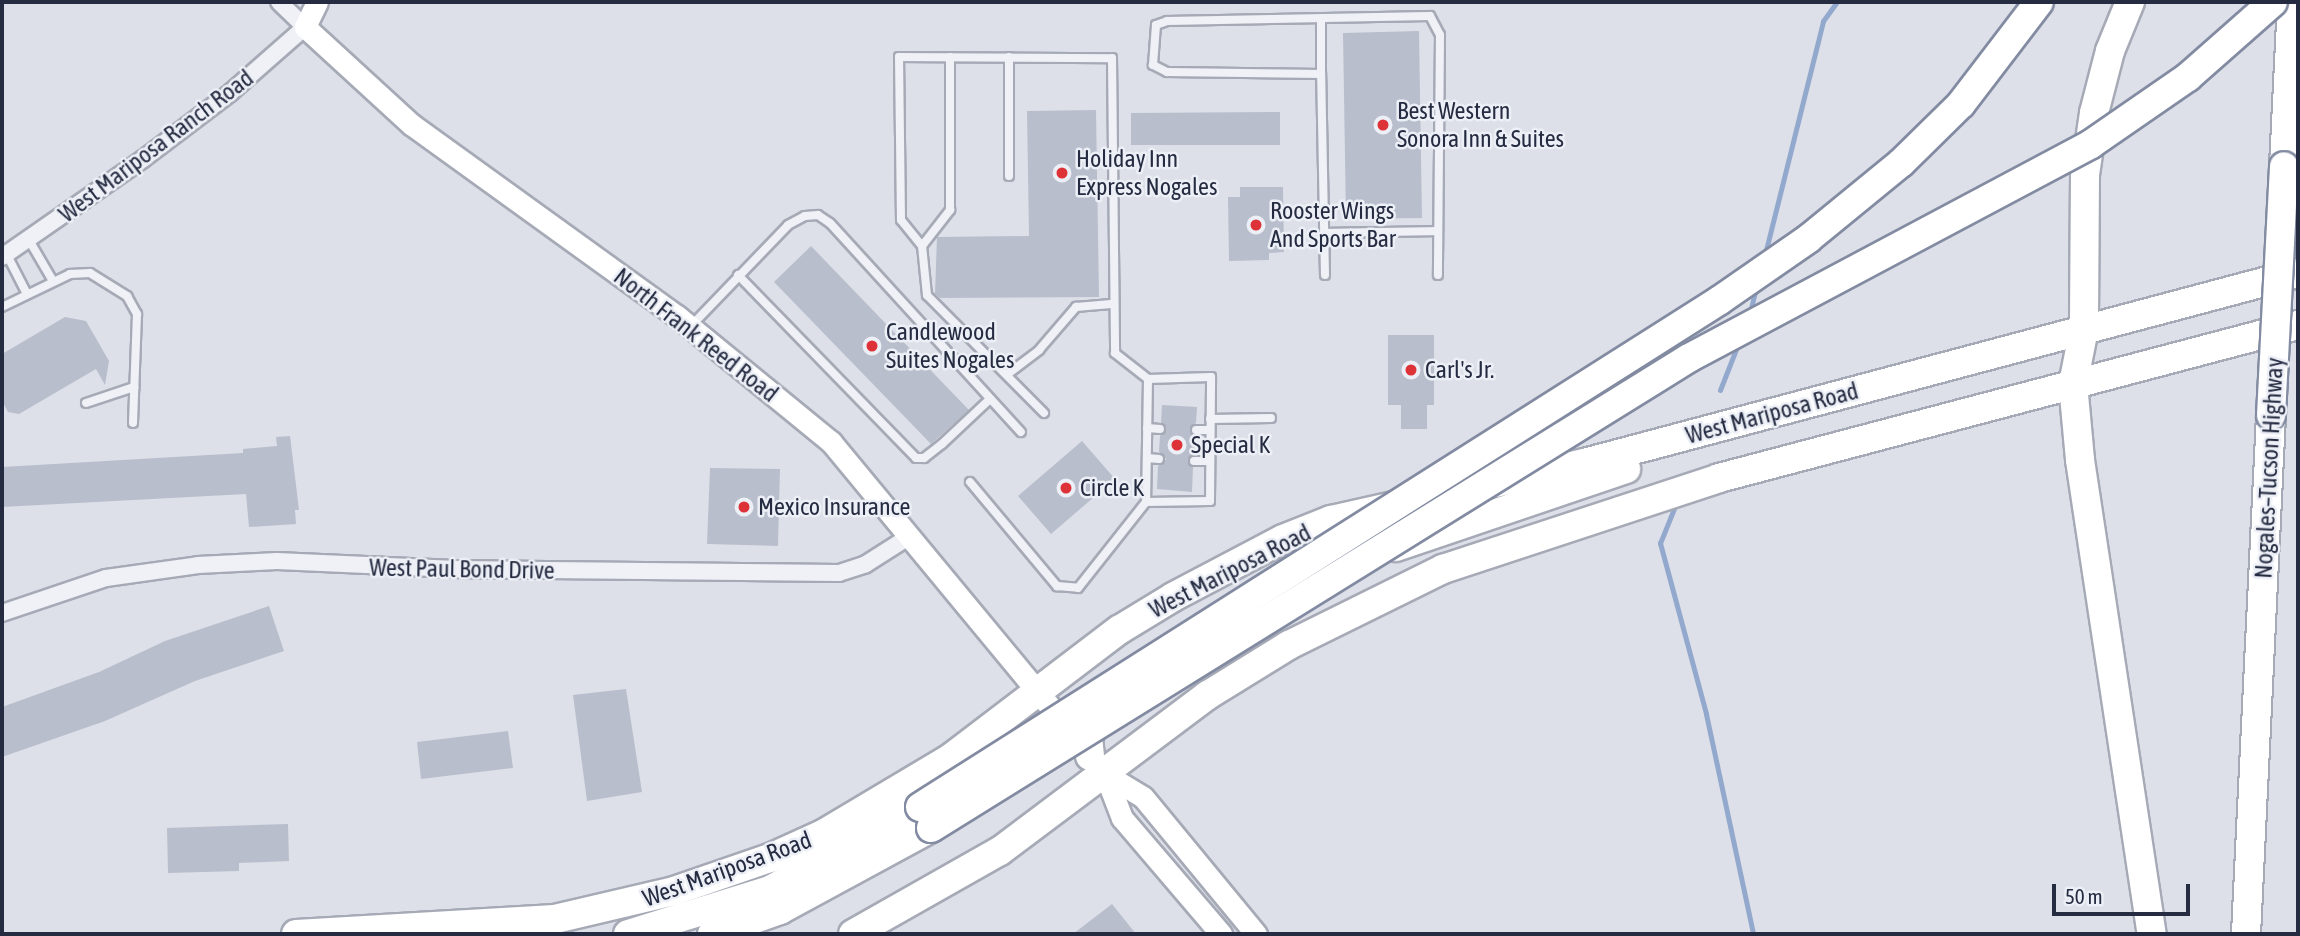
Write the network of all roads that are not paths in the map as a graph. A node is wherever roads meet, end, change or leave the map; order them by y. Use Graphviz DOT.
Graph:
graph roads {
  1 [pos="279,2"];
  2 [pos="317,2"];
  3 [pos="2039,2"];
  4 [pos="2130,2"];
  5 [pos="2273,2"];
  6 [pos="2292,2"];
  7 [pos="1321,18"];
  8 [pos="305,27"];
  9 [pos="950,57"];
  10 [pos="1009,57"];
  11 [pos="1321,74"];
  12 [pos="1009,176"];
  13 [pos="1438,231"];
  14 [pos="1324,233"];
  15 [pos="29,240"];
  16 [pos="922,246"];
  17 [pos="4,256"];
  18 [pos="2298,273"];
  19 [pos="738,275"];
  20 [pos="1325,275"];
  21 [pos="1438,275"];
  22 [pos="53,281"];
  23 [pos="27,294"];
  24 [pos="1114,304"];
  25 [pos="2,307"];
  26 [pos="2298,325"];
  27 [pos="690,327"];
  28 [pos="2084,329"];
  29 [pos="1009,373"];
  30 [pos="1148,379"];
  31 [pos="2073,384"];
  32 [pos="134,387"];
  33 [pos="990,399"];
  34 [pos="86,403"];
  35 [pos="1044,413"];
  36 [pos="1271,418"];
  37 [pos="1210,419"];
  38 [pos="133,423"];
  39 [pos="1147,428"];
  40 [pos="1160,429"];
  41 [pos="1196,430"];
  42 [pos="1210,430"];
  43 [pos="1021,432"];
  44 [pos="1147,458"];
  45 [pos="1159,459"];
  46 [pos="1194,461"];
  47 [pos="1210,461"];
  48 [pos="1592,471"];
  49 [pos="970,482"];
  50 [pos="1146,502"];
  51 [pos="910,536"];
  52 [pos="5,609"];
  53 [pos="1039,693"];
  54 [pos="1098,765"];
  55 [pos="926,818"];
  56 [pos="296,934"];
  57 [pos="628,934"];
  58 [pos="712,934"];
  59 [pos="853,934"];
  60 [pos="1221,934"];
  61 [pos="1256,934"];
  62 [pos="2152,934"];
  63 [pos="2246,934"];
  1 -- 8 [label="street, North Frank Reed Road"];
  2 -- 8 [label="street"];
  3 -- 55 [label="highway, bridge"];
  4 -- 28 [label="highway"];
  5 -- 55 [label="highway, bridge"];
  6 -- 63 [label="highway, Nogales–Tucson Highway, bridge"];
  7 -- 11 [label="lane"];
  7 -- 11 [label="lane"];
  7 -- 13 [label="lane"];
  8 -- 15 [label="street, West Mariposa Ranch Road"];
  8 -- 27 [label="street, North Frank Reed Road"];
  9 -- 10 [label="lane"];
  9 -- 16 [label="lane"];
  9 -- 16 [label="lane"];
  10 -- 12 [label="lane"];
  10 -- 24 [label="lane"];
  11 -- 14 [label="lane"];
  13 -- 14 [label="lane"];
  13 -- 21 [label="lane"];
  14 -- 20 [label="lane"];
  15 -- 17 [label="street, West Mariposa Ranch Road"];
  15 -- 22 [label="lane"];
  16 -- 29 [label="lane"];
  17 -- 23 [label="lane"];
  18 -- 28 [label="highway, West Mariposa Road"];
  19 -- 27 [label="lane"];
  19 -- 33 [label="lane"];
  19 -- 33 [label="lane"];
  22 -- 23 [label="lane"];
  22 -- 32 [label="lane"];
  23 -- 25 [label="lane"];
  24 -- 29 [label="lane"];
  24 -- 30 [label="lane"];
  26 -- 31 [label="highway, West Mariposa Road"];
  27 -- 51 [label="street, North Frank Reed Road"];
  28 -- 31 [label="highway"];
  28 -- 48 [label="highway, West Mariposa Road"];
  29 -- 35 [label="lane"];
  30 -- 37 [label="lane"];
  30 -- 39 [label="lane"];
  31 -- 54 [label="highway, West Mariposa Road"];
  31 -- 62 [label="highway"];
  32 -- 34 [label="lane"];
  32 -- 38 [label="lane"];
  33 -- 43 [label="lane"];
  36 -- 37 [label="lane"];
  37 -- 42 [label="lane"];
  39 -- 40 [label="lane"];
  39 -- 44 [label="lane"];
  41 -- 42 [label="lane"];
  42 -- 47 [label="lane"];
  44 -- 45 [label="lane"];
  44 -- 50 [label="lane"];
  46 -- 47 [label="lane"];
  47 -- 50 [label="lane"];
  48 -- 53 [label="highway, West Mariposa Road"];
  48 -- 54 [label="highway"];
  49 -- 50 [label="lane"];
  51 -- 52 [label="street, West Paul Bond Drive"];
  51 -- 53 [label="street, North Frank Reed Road"];
  53 -- 54 [label="street, North Frank Reed Road"];
  53 -- 56 [label="highway, West Mariposa Road"];
  54 -- 59 [label="highway, West Mariposa Road"];
  54 -- 60 [label="street"];
  54 -- 61 [label="street"];
  55 -- 57 [label="highway"];
  55 -- 58 [label="highway"];
}
